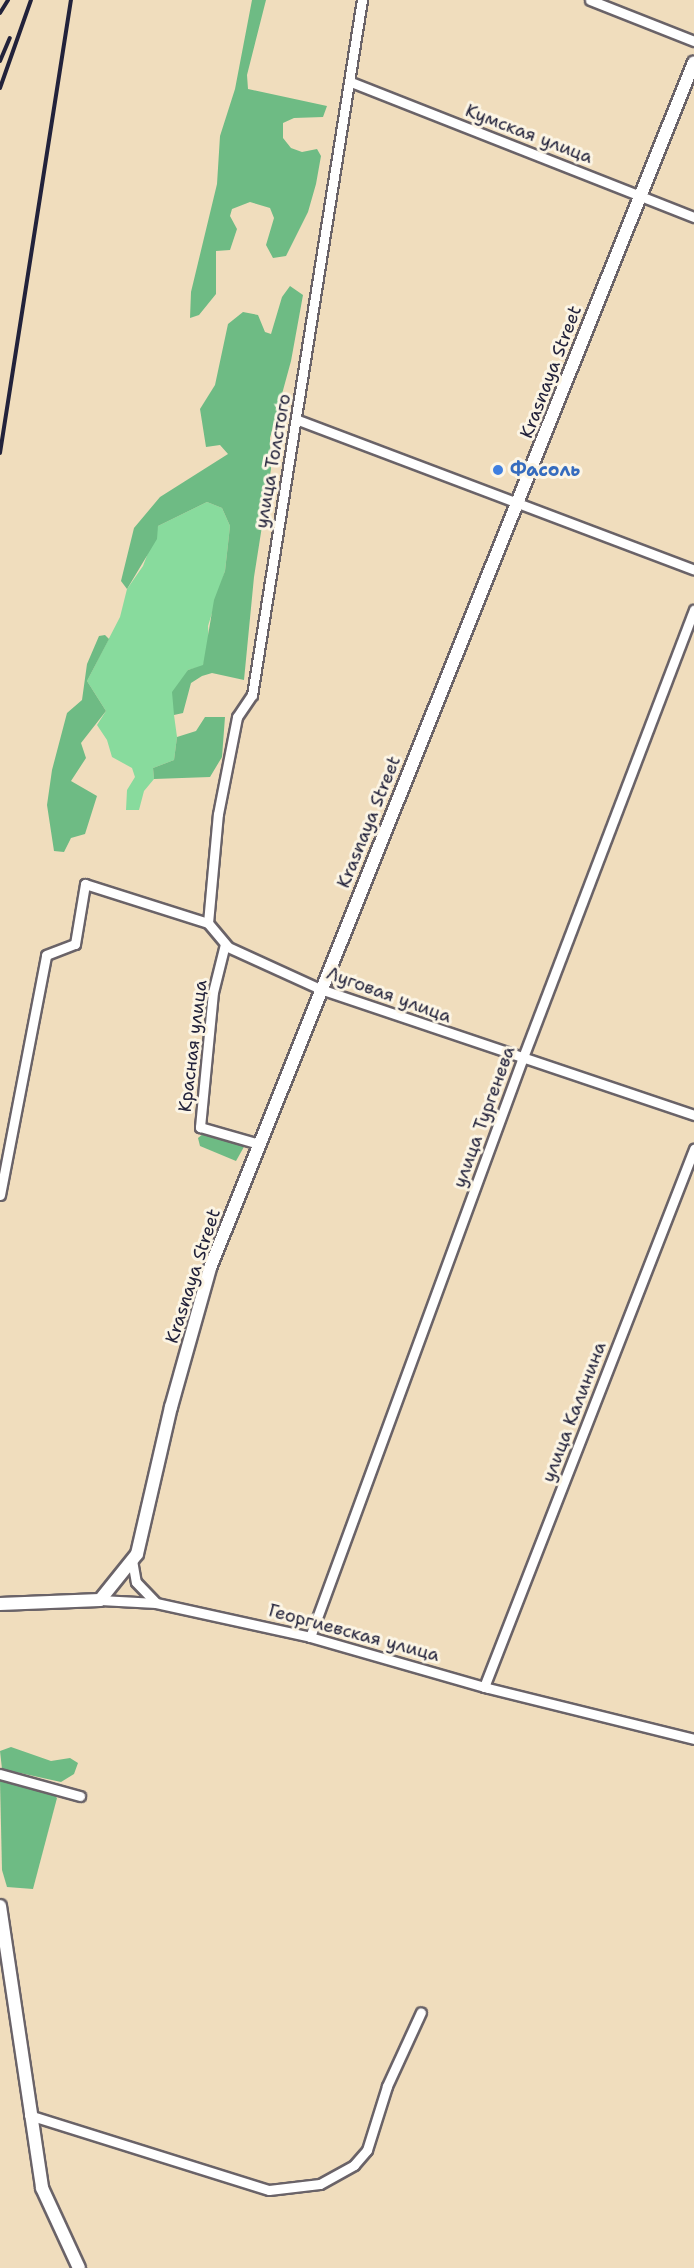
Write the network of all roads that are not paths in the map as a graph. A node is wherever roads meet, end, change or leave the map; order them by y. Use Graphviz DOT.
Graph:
graph roads {
  1 [pos="362,0"];
  2 [pos="590,0"];
  3 [pos="694,41"];
  4 [pos="694,62"];
  5 [pos="351,82"];
  6 [pos="639,195"];
  7 [pos="694,217"];
  8 [pos="298,420"];
  9 [pos="517,505"];
  10 [pos="694,570"];
  11 [pos="694,610"];
  12 [pos="208,923"];
  13 [pos="225,944"];
  14 [pos="320,989"];
  15 [pos="522,1060"];
  16 [pos="694,1115"];
  17 [pos="259,1144"];
  18 [pos="694,1149"];
  19 [pos="0,1195"];
  20 [pos="132,1560"];
  21 [pos="100,1600"];
  22 [pos="156,1603"];
  23 [pos="0,1604"];
  24 [pos="310,1637"];
  25 [pos="484,1687"];
  26 [pos="694,1739"];
  27 [pos="0,1774"];
  28 [pos="80,1796"];
  29 [pos="0,1906"];
  30 [pos="421,2012"];
  31 [pos="28,2115"];
  32 [pos="79,2268"];
  1 -- 5 [label="street, улица Толстого"];
  2 -- 3 [label="street"];
  4 -- 6 [label="street, Krasnaya Street"];
  5 -- 6 [label="street, Кумская улица"];
  5 -- 8 [label="street, улица Толстого"];
  6 -- 7 [label="street, Кумская улица"];
  6 -- 9 [label="street, Krasnaya Street"];
  8 -- 9 [label="street"];
  8 -- 12 [label="street, улица Толстого"];
  9 -- 10 [label="street"];
  9 -- 14 [label="street, Krasnaya Street"];
  11 -- 15 [label="street, улица Тургенева"];
  12 -- 13 [label="street, Луговая улица"];
  12 -- 19 [label="street"];
  13 -- 14 [label="street, Луговая улица"];
  13 -- 17 [label="street, Красная улица"];
  14 -- 15 [label="street, Луговая улица"];
  14 -- 17 [label="street, Krasnaya Street"];
  15 -- 16 [label="street, Луговая улица"];
  15 -- 24 [label="street, улица Тургенева"];
  17 -- 20 [label="street, Krasnaya Street"];
  18 -- 25 [label="street, улица Калинина"];
  20 -- 21 [label="street, Krasnaya Street"];
  20 -- 22 [label="street"];
  21 -- 22 [label="street, Георгиевская улица"];
  21 -- 23 [label="street, Георгиевская улица"];
  22 -- 24 [label="street, Георгиевская улица"];
  24 -- 25 [label="street, Георгиевская улица"];
  25 -- 26 [label="street, Георгиевская улица"];
  27 -- 28 [label="street"];
  29 -- 31 [label="street"];
  30 -- 31 [label="street"];
  31 -- 32 [label="street"];
}
